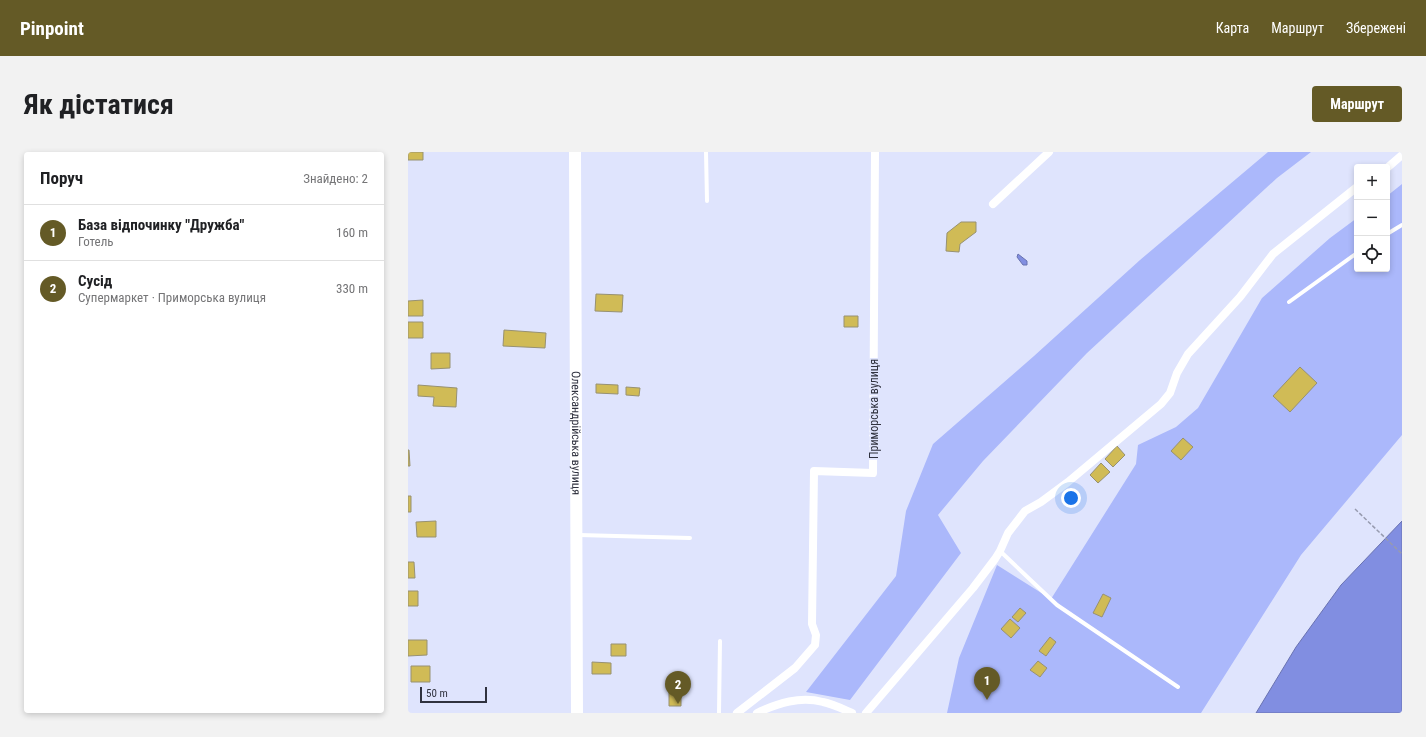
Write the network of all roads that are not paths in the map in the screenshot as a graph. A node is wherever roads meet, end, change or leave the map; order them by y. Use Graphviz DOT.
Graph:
graph roads {
  1 [pos="575,152"];
  2 [pos="706,152"];
  3 [pos="875,152"];
  4 [pos="1038,152"];
  5 [pos="1049,152"];
  6 [pos="1402,155"];
  7 [pos="1038,162"];
  8 [pos="1390,165"];
  9 [pos="1354,189"];
  10 [pos="707,201"];
  11 [pos="993,204"];
  12 [pos="1402,225"];
  13 [pos="1390,232"];
  14 [pos="1354,254"];
  15 [pos="1289,302"];
  16 [pos="576,535"];
  17 [pos="690,538"];
  18 [pos="1000,551"];
  19 [pos="720,641"];
  20 [pos="1178,687"];
  21 [pos="577,713"];
  22 [pos="718,713"];
  23 [pos="737,713"];
  24 [pos="757,713"];
  25 [pos="852,713"];
  26 [pos="866,713"];
  1 -- 16 [label="street, Олександрійська вулиця"];
  2 -- 10 [label="lane"];
  3 -- 23 [label="street, Приморська вулиця"];
  4 -- 7 [label="street"];
  5 -- 7 [label="street"];
  6 -- 8 [label="street"];
  7 -- 11 [label="street"];
  9 -- 18 [label="street"];
  12 -- 13 [label="lane"];
  14 -- 15 [label="lane"];
  16 -- 17 [label="lane"];
  16 -- 21 [label="street, Олександрійська вулиця"];
  18 -- 20 [label="lane"];
  18 -- 26 [label="street"];
  19 -- 22 [label="lane"];
  24 -- 25 [label="street"];
}
